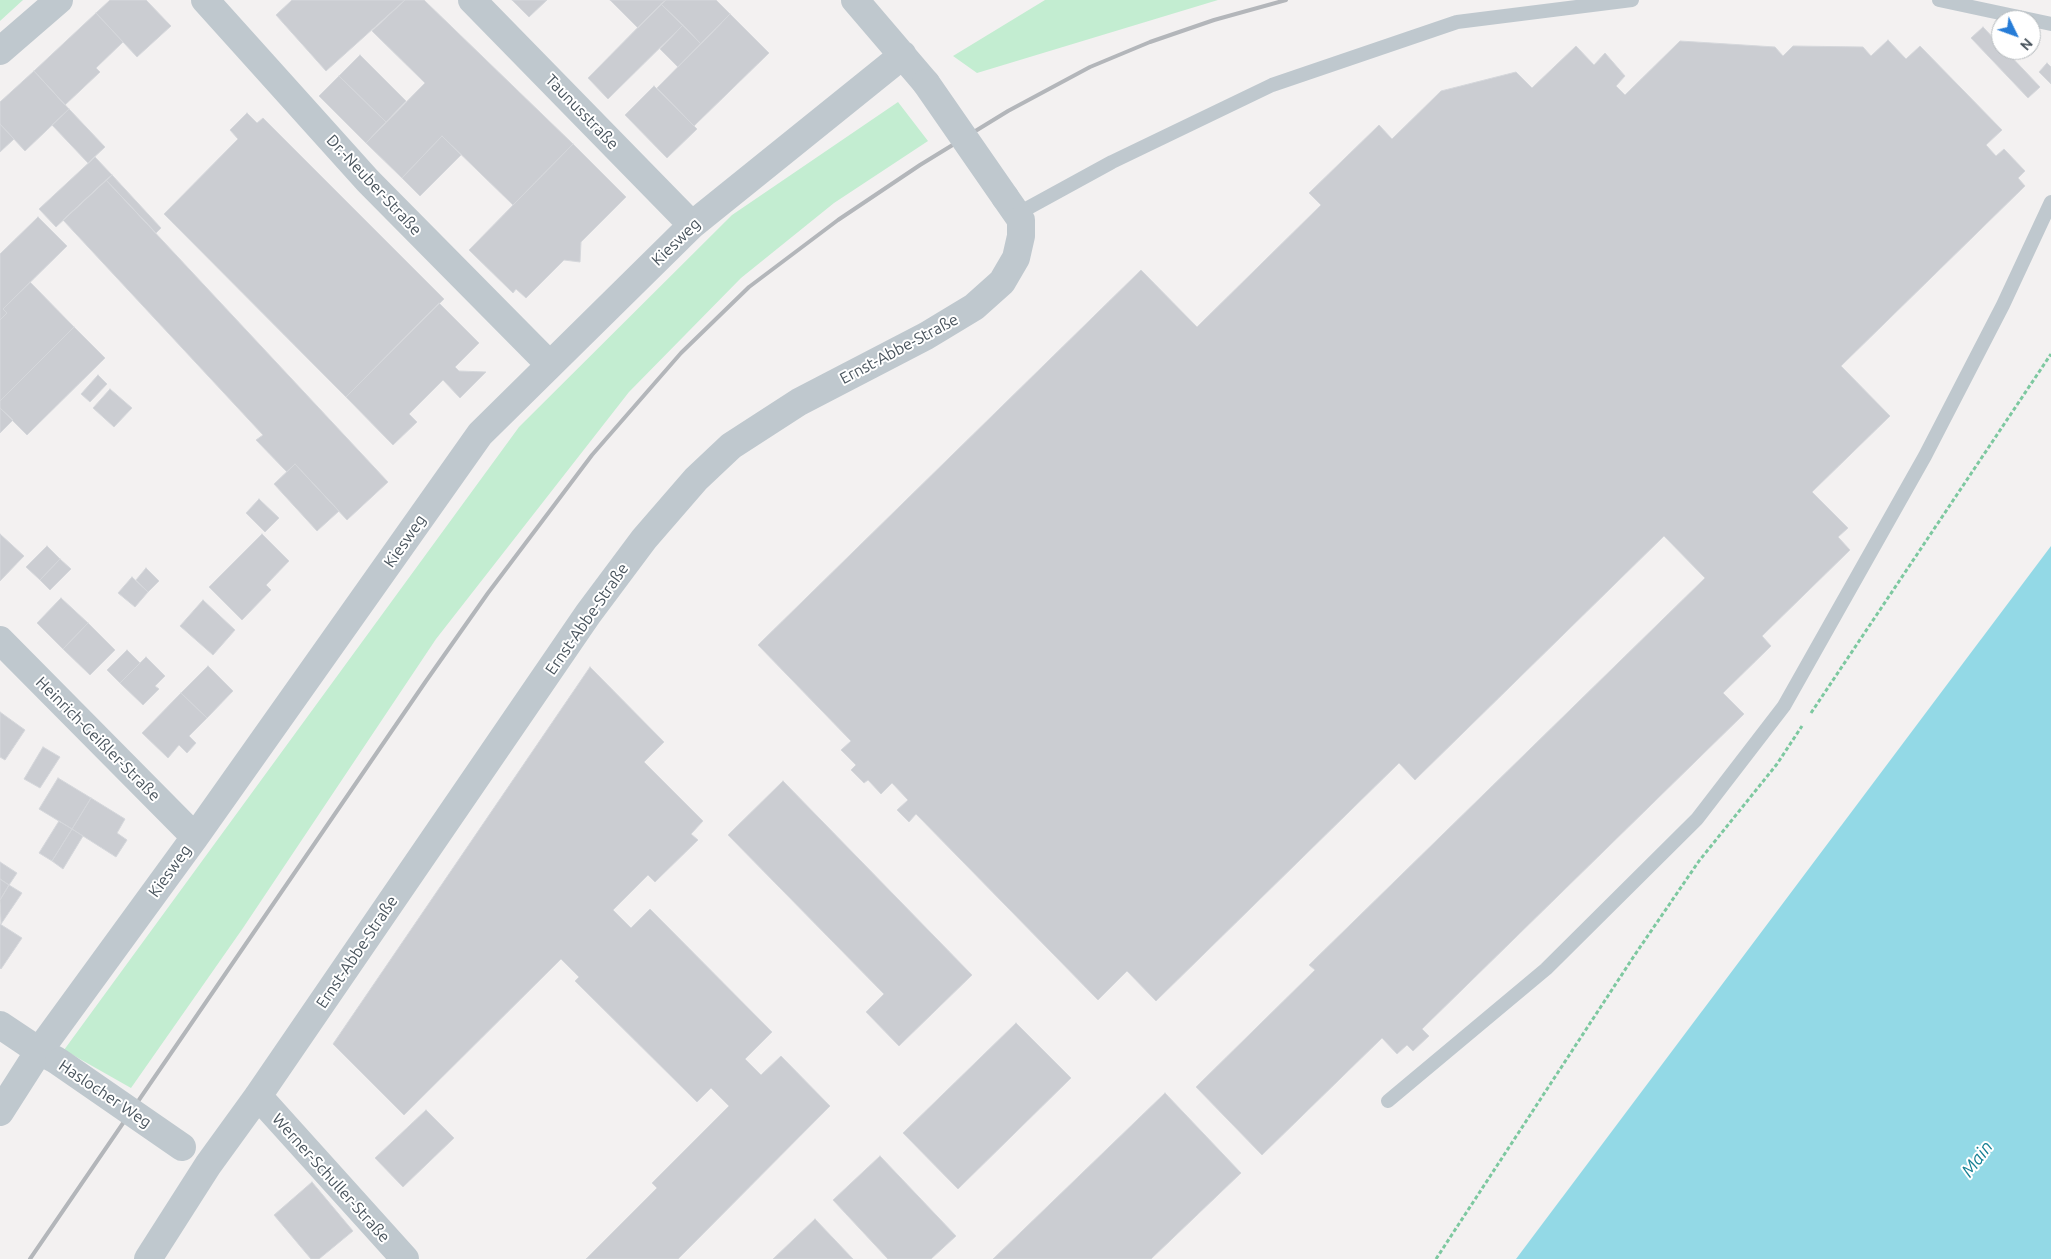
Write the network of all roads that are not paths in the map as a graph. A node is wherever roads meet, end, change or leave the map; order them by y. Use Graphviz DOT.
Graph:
graph roads {
  1 [pos="59,0"];
  2 [pos="205,0"];
  3 [pos="472,0"];
  4 [pos="855,0"];
  5 [pos="1632,0"];
  6 [pos="1939,0"];
  7 [pos="2051,24"];
  8 [pos="0,51"];
  9 [pos="903,55"];
  10 [pos="2051,202"];
  11 [pos="1011,206"];
  12 [pos="692,224"];
  13 [pos="550,365"];
  14 [pos="0,640"];
  15 [pos="195,837"];
  16 [pos="0,1025"];
  17 [pos="49,1056"];
  18 [pos="258,1096"];
  19 [pos="1388,1101"];
  20 [pos="0,1112"];
  21 [pos="208,1164"];
  22 [pos="148,1259"];
  23 [pos="405,1259"];
  1 -- 8 [label="street"];
  2 -- 13 [label="street, Dr.-Neuber-Straße"];
  3 -- 12 [label="street, Taunusstraße"];
  4 -- 9 [label="street, Ernst-Abbe-Straße"];
  5 -- 11 [label="lane"];
  6 -- 7 [label="lane"];
  9 -- 11 [label="street, Ernst-Abbe-Straße, bridge"];
  9 -- 12 [label="street, Kiesweg"];
  10 -- 19 [label="lane"];
  11 -- 18 [label="street, Ernst-Abbe-Straße"];
  12 -- 13 [label="street, Kiesweg"];
  13 -- 15 [label="street, Kiesweg"];
  14 -- 15 [label="street, Heinrich-Geißler-Straße"];
  15 -- 17 [label="street, Kiesweg"];
  16 -- 17 [label="street, Haslocher Weg"];
  17 -- 20 [label="street, Kiesweg"];
  17 -- 21 [label="street, Haslocher Weg, bridge"];
  18 -- 21 [label="street, Ernst-Abbe-Straße"];
  18 -- 23 [label="street, Werner-Schuller-Straße"];
  21 -- 22 [label="street, Ernst-Abbe-Straße"];
}
